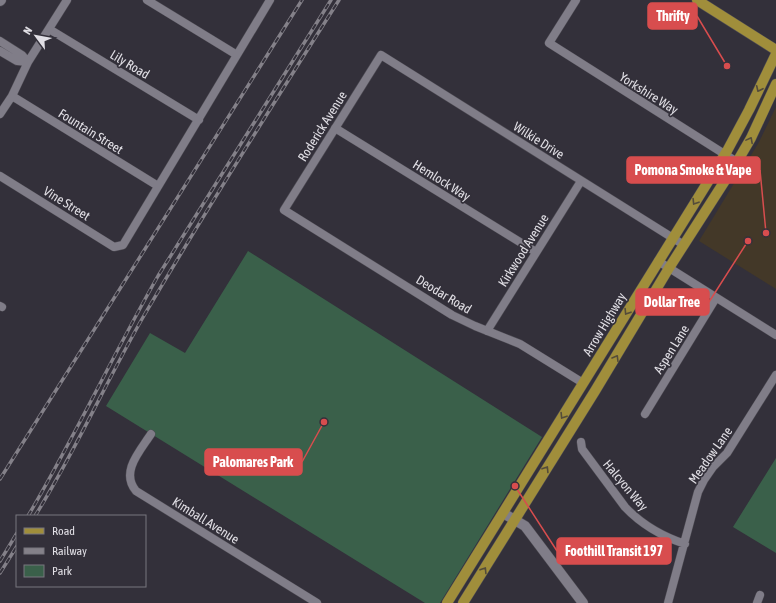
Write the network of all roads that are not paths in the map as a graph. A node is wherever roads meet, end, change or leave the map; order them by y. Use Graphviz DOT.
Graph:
graph roads {
  1 [pos="67,0"];
  2 [pos="147,0"];
  3 [pos="270,0"];
  4 [pos="576,0"];
  5 [pos="697,0"];
  6 [pos="49,29"];
  7 [pos="0,41"];
  8 [pos="776,50"];
  9 [pos="0,51"];
  10 [pos="776,54"];
  11 [pos="237,55"];
  12 [pos="381,55"];
  13 [pos="28,62"];
  14 [pos="776,84"];
  15 [pos="12,96"];
  16 [pos="0,114"];
  17 [pos="198,120"];
  18 [pos="335,128"];
  19 [pos="725,155"];
  20 [pos="737,162"];
  21 [pos="0,176"];
  22 [pos="580,181"];
  23 [pos="158,186"];
  24 [pos="284,210"];
  25 [pos="673,238"];
  26 [pos="684,245"];
  27 [pos="536,252"];
  28 [pos="658,262"];
  29 [pos="670,268"];
  30 [pos="716,298"];
  31 [pos="487,331"];
  32 [pos="776,335"];
  33 [pos="776,375"];
  34 [pos="583,383"];
  35 [pos="595,391"];
  36 [pos="645,414"];
  37 [pos="151,434"];
  38 [pos="581,442"];
  39 [pos="503,512"];
  40 [pos="515,519"];
  41 [pos="685,544"];
  42 [pos="760,595"];
  43 [pos="317,603"];
  44 [pos="447,603"];
  45 [pos="463,603"];
  46 [pos="583,603"];
  47 [pos="668,603"];
  48 [pos="757,603"];
  1 -- 6 [label="street"];
  2 -- 11 [label="street"];
  3 -- 11 [label="street"];
  4 -- 19 [label="street, Yorkshire Way"];
  5 -- 8 [label="main road"];
  6 -- 13 [label="street"];
  6 -- 17 [label="street, Lily Road"];
  7 -- 13 [label="street"];
  9 -- 13 [label="street"];
  10 -- 19 [label="main road, Arrow Highway, one-way"];
  11 -- 17 [label="street"];
  12 -- 18 [label="street, Roderick Avenue"];
  12 -- 22 [label="street, Wilkie Drive"];
  13 -- 15 [label="street"];
  20 -- 14 [label="main road, Arrow Highway, one-way"];
  15 -- 16 [label="street"];
  15 -- 23 [label="street, Fountain Street"];
  17 -- 23 [label="street"];
  18 -- 24 [label="street, Roderick Avenue"];
  18 -- 27 [label="street, Hemlock Way"];
  19 -- 20 [label="street, Yorkshire Way"];
  19 -- 25 [label="main road, Arrow Highway, one-way"];
  20 -- 26 [label="main road, Arrow Highway"];
  21 -- 23 [label="street, Vine Street"];
  22 -- 25 [label="street, Wilkie Drive"];
  22 -- 27 [label="street, Kirkwood Avenue"];
  24 -- 31 [label="street, Deodar Road"];
  25 -- 26 [label="street, Wilkie Drive"];
  25 -- 28 [label="main road, Arrow Highway"];
  26 -- 29 [label="main road, Arrow Highway"];
  27 -- 31 [label="street, Kirkwood Avenue"];
  28 -- 29 [label="street"];
  28 -- 34 [label="main road, Arrow Highway, one-way"];
  29 -- 30 [label="street"];
  35 -- 29 [label="main road, Arrow Highway, one-way"];
  30 -- 32 [label="street"];
  30 -- 36 [label="street, Aspen Lane"];
  31 -- 34 [label="street, Deodar Road"];
  33 -- 41 [label="street, Meadow Lane"];
  34 -- 35 [label="main road, Deodar Road"];
  34 -- 39 [label="main road, Arrow Highway, one-way"];
  40 -- 35 [label="main road, Arrow Highway, one-way"];
  37 -- 43 [label="street, Kimball Avenue"];
  38 -- 41 [label="street, Halcyon Way"];
  39 -- 40 [label="main road"];
  39 -- 44 [label="main road, Arrow Highway"];
  45 -- 40 [label="main road, Arrow Highway, one-way"];
  40 -- 46 [label="main road"];
  41 -- 47 [label="street, Meadow Lane"];
  42 -- 48 [label="street"];
}
